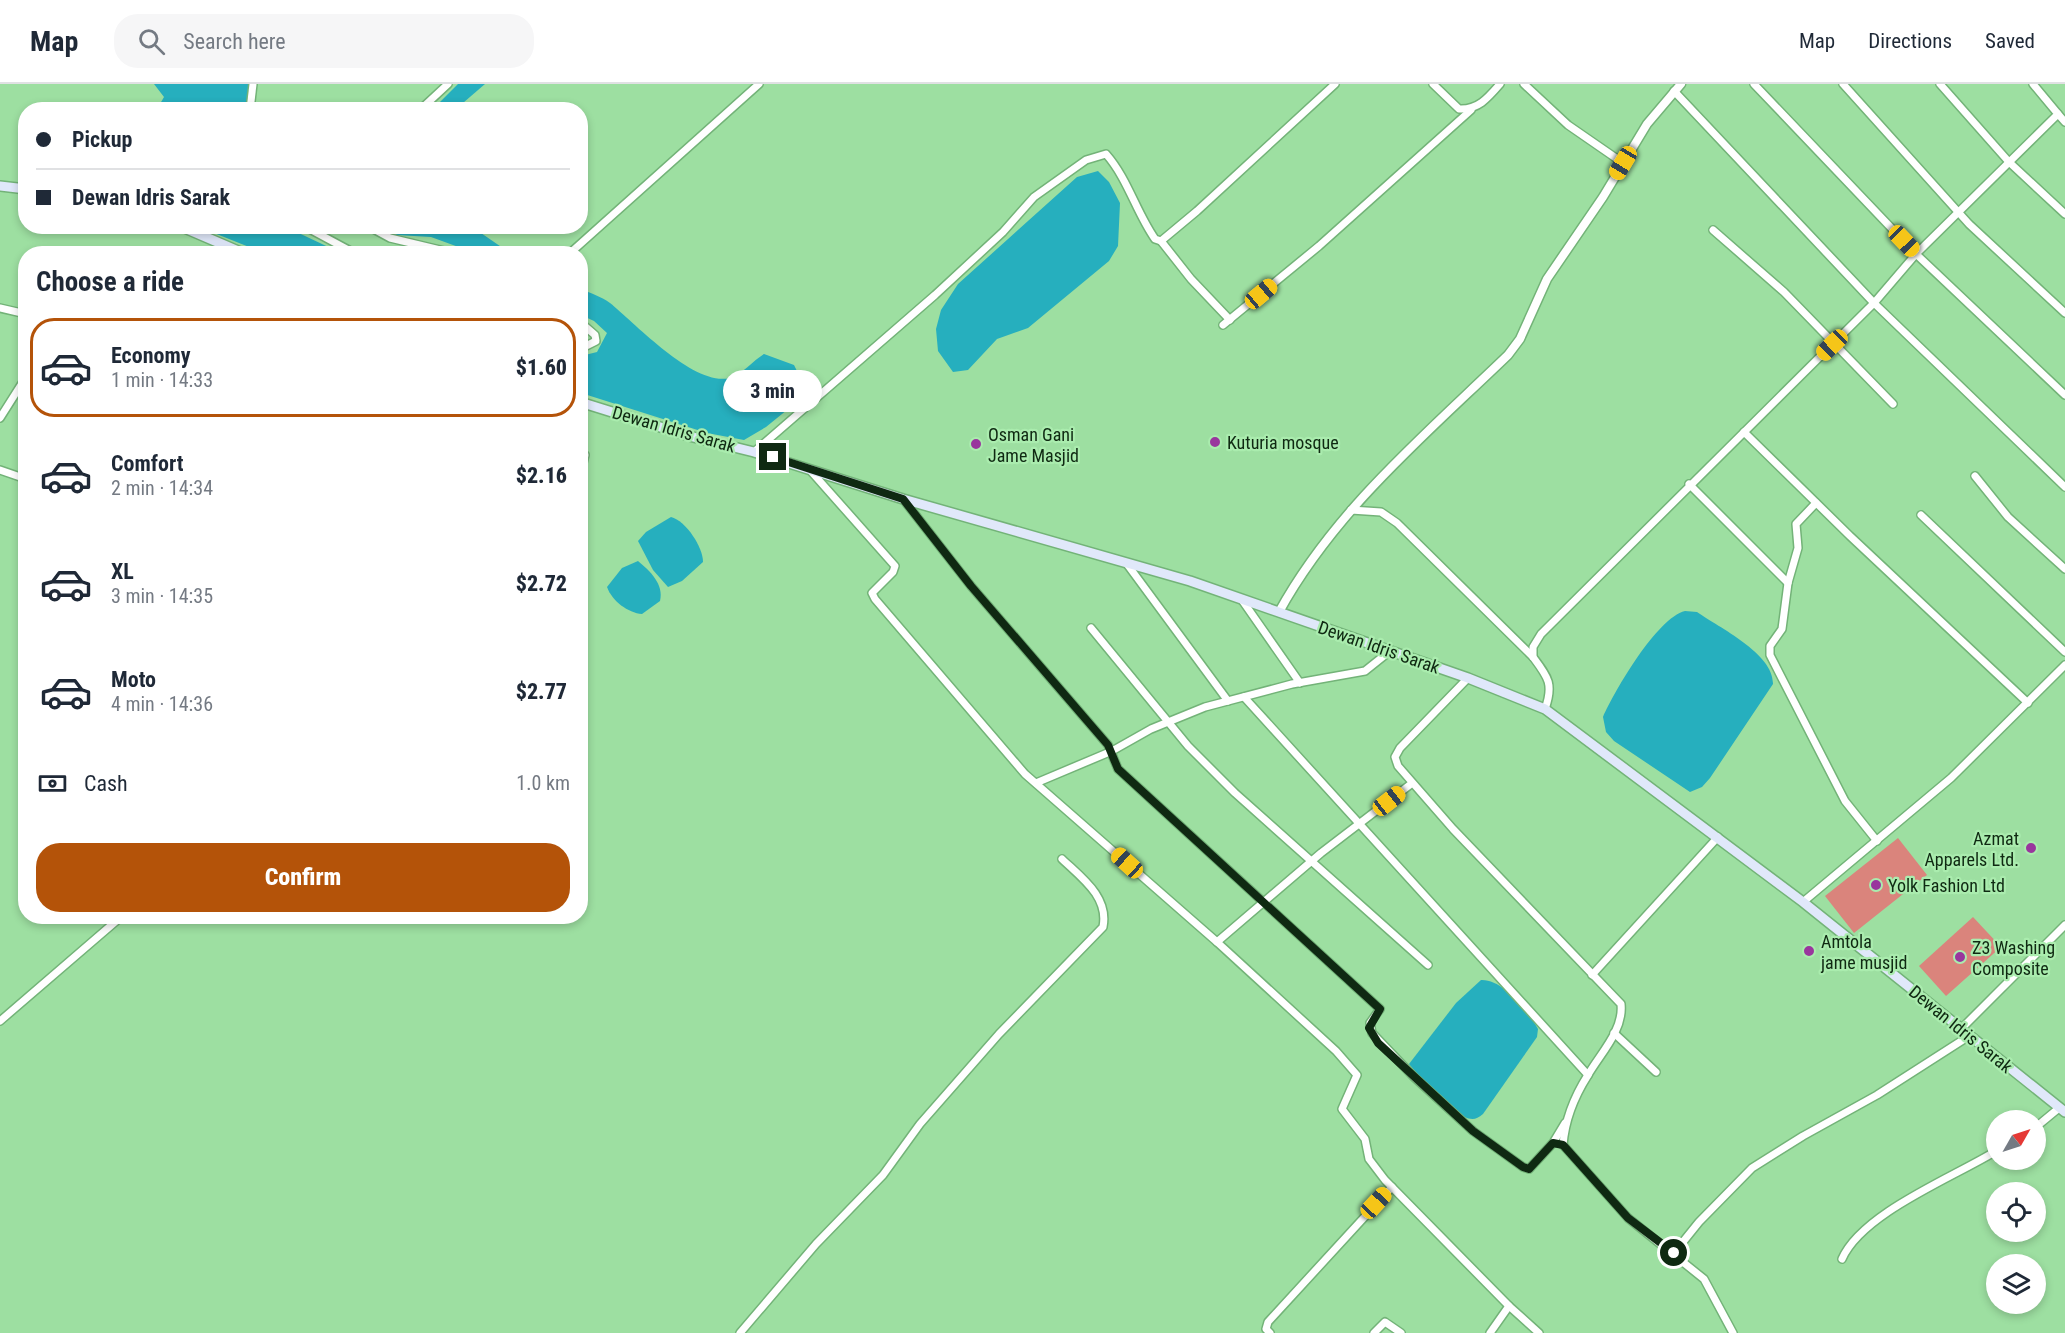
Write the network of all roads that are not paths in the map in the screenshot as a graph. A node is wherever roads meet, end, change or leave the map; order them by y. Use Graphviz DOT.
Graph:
graph roads {
  1 [pos="253,84"];
  2 [pos="448,84"];
  3 [pos="759,84"];
  4 [pos="1335,84"];
  5 [pos="1433,84"];
  6 [pos="1500,84"];
  7 [pos="1524,84"];
  8 [pos="1681,84"];
  9 [pos="1754,84"];
  10 [pos="1843,84"];
  11 [pos="1940,84"];
  12 [pos="2033,84"];
  13 [pos="1674,91"];
  14 [pos="251,102"];
  15 [pos="429,102"];
  16 [pos="1471,110"];
  17 [pos="2058,114"];
  18 [pos="2065,122"];
  19 [pos="2009,162"];
  20 [pos="1623,163"];
  21 [pos="0,186"];
  22 [pos="18,188"];
  23 [pos="1959,214"];
  24 [pos="2065,214"];
  25 [pos="1713,230"];
  26 [pos="199,234"];
  27 [pos="319,234"];
  28 [pos="383,234"];
  29 [pos="1161,241"];
  30 [pos="226,246"];
  31 [pos="341,246"];
  32 [pos="424,246"];
  33 [pos="578,246"];
  34 [pos="1916,254"];
  35 [pos="1874,303"];
  36 [pos="0,308"];
  37 [pos="18,312"];
  38 [pos="2065,313"];
  39 [pos="1230,320"];
  40 [pos="1223,325"];
  41 [pos="588,329"];
  42 [pos="1835,342"];
  43 [pos="588,345"];
  44 [pos="18,390"];
  45 [pos="2065,395"];
  46 [pos="588,404"];
  47 [pos="1893,404"];
  48 [pos="0,418"];
  49 [pos="1744,432"];
  50 [pos="754,452"];
  51 [pos="809,469"];
  52 [pos="0,470"];
  53 [pos="18,476"];
  54 [pos="1975,476"];
  55 [pos="1689,484"];
  56 [pos="2065,487"];
  57 [pos="903,499"];
  58 [pos="1816,503"];
  59 [pos="1351,510"];
  60 [pos="1920,515"];
  61 [pos="1125,562"];
  62 [pos="2065,569"];
  63 [pos="1788,583"];
  64 [pos="1242,600"];
  65 [pos="1279,612"];
  66 [pos="1091,628"];
  67 [pos="1390,651"];
  68 [pos="2065,652"];
  69 [pos="1533,657"];
  70 [pos="2065,665"];
  71 [pos="1468,678"];
  72 [pos="1300,683"];
  73 [pos="1244,697"];
  74 [pos="1228,701"];
  75 [pos="2028,703"];
  76 [pos="1545,709"];
  77 [pos="1168,722"];
  78 [pos="1112,751"];
  79 [pos="1036,783"];
  80 [pos="1411,784"];
  81 [pos="1359,824"];
  82 [pos="1718,837"];
  83 [pos="1877,841"];
  84 [pos="1062,860"];
  85 [pos="1311,861"];
  86 [pos="1262,902"];
  87 [pos="1803,902"];
  88 [pos="113,924"];
  89 [pos="2065,925"];
  90 [pos="1217,942"];
  91 [pos="1428,966"];
  92 [pos="1592,975"];
  93 [pos="0,1021"];
  94 [pos="1960,1029"];
  95 [pos="1614,1033"];
  96 [pos="1969,1036"];
  97 [pos="1656,1072"];
  98 [pos="1588,1075"];
  99 [pos="2062,1110"];
  100 [pos="2046,1120"];
  101 [pos="1565,1123"];
  102 [pos="1553,1143"];
  103 [pos="1563,1145"];
  104 [pos="1986,1157"];
  105 [pos="1392,1187"];
  106 [pos="1674,1253"];
  107 [pos="1842,1259"];
  108 [pos="1509,1306"];
  109 [pos="740,1333"];
  110 [pos="1270,1333"];
  111 [pos="1374,1333"];
  112 [pos="1401,1333"];
  113 [pos="1490,1333"];
  114 [pos="1539,1333"];
  115 [pos="1733,1333"];
  1 -- 14 [label="street"];
  2 -- 15 [label="street"];
  3 -- 33 [label="street"];
  4 -- 29 [label="street"];
  5 -- 16 [label="street"];
  6 -- 16 [label="street"];
  7 -- 20 [label="street"];
  8 -- 13 [label="street"];
  9 -- 34 [label="street"];
  10 -- 23 [label="street"];
  11 -- 19 [label="street"];
  12 -- 17 [label="street"];
  13 -- 20 [label="street"];
  13 -- 35 [label="street"];
  16 -- 39 [label="street"];
  17 -- 18 [label="street"];
  17 -- 19 [label="street"];
  19 -- 23 [label="street"];
  19 -- 24 [label="street"];
  20 -- 59 [label="street"];
  21 -- 22 [label="main road"];
  23 -- 34 [label="street"];
  23 -- 38 [label="street"];
  25 -- 42 [label="street"];
  26 -- 30 [label="main road"];
  27 -- 31 [label="street"];
  28 -- 32 [label="street"];
  29 -- 39 [label="street"];
  29 -- 50 [label="street"];
  34 -- 35 [label="street"];
  34 -- 45 [label="street"];
  35 -- 42 [label="street"];
  35 -- 56 [label="street"];
  36 -- 37 [label="street"];
  39 -- 40 [label="street"];
  41 -- 43 [label="street"];
  42 -- 47 [label="street"];
  42 -- 49 [label="street"];
  44 -- 48 [label="street"];
  46 -- 50 [label="main road, Dewan Idris Sarak"];
  49 -- 55 [label="street"];
  49 -- 58 [label="street"];
  50 -- 51 [label="main road, Dewan Idris Sarak"];
  51 -- 57 [label="main road, Dewan Idris Sarak"];
  51 -- 79 [label="street"];
  52 -- 53 [label="street"];
  54 -- 62 [label="street"];
  55 -- 63 [label="street"];
  55 -- 69 [label="street"];
  57 -- 61 [label="main road, Dewan Idris Sarak"];
  57 -- 78 [label="street"];
  58 -- 63 [label="street"];
  58 -- 75 [label="street"];
  59 -- 65 [label="street"];
  59 -- 69 [label="street"];
  60 -- 68 [label="street"];
  61 -- 64 [label="main road, Dewan Idris Sarak"];
  61 -- 74 [label="street"];
  63 -- 83 [label="street"];
  64 -- 65 [label="main road, Dewan Idris Sarak"];
  64 -- 72 [label="street"];
  65 -- 67 [label="main road, Dewan Idris Sarak"];
  66 -- 77 [label="street"];
  67 -- 71 [label="main road, Dewan Idris Sarak"];
  67 -- 72 [label="street"];
  69 -- 76 [label="street"];
  70 -- 75 [label="street"];
  71 -- 76 [label="main road, Dewan Idris Sarak"];
  71 -- 80 [label="street"];
  72 -- 73 [label="street"];
  73 -- 74 [label="street"];
  73 -- 81 [label="street"];
  74 -- 77 [label="street"];
  75 -- 83 [label="street"];
  76 -- 82 [label="main road, Dewan Idris Sarak"];
  77 -- 78 [label="street"];
  77 -- 85 [label="street"];
  78 -- 79 [label="street"];
  78 -- 86 [label="street"];
  79 -- 90 [label="street"];
  80 -- 81 [label="street"];
  80 -- 92 [label="street"];
  81 -- 85 [label="street"];
  81 -- 98 [label="street"];
  82 -- 87 [label="main road, Dewan Idris Sarak"];
  82 -- 92 [label="street"];
  83 -- 87 [label="street"];
  84 -- 109 [label="street"];
  85 -- 86 [label="street"];
  85 -- 91 [label="street"];
  86 -- 90 [label="street"];
  86 -- 102 [label="street"];
  87 -- 94 [label="main road, Dewan Idris Sarak"];
  88 -- 93 [label="street"];
  89 -- 94 [label="street"];
  90 -- 105 [label="street"];
  92 -- 95 [label="street"];
  94 -- 96 [label="main road, Dewan Idris Sarak"];
  95 -- 97 [label="street"];
  95 -- 98 [label="street"];
  96 -- 99 [label="main road, Dewan Idris Sarak"];
  96 -- 106 [label="street"];
  98 -- 101 [label="street"];
  99 -- 100 [label="street"];
  101 -- 102 [label="street"];
  101 -- 103 [label="street"];
  102 -- 103 [label="street"];
  103 -- 106 [label="street"];
  104 -- 107 [label="street"];
  105 -- 108 [label="street"];
  105 -- 110 [label="street"];
  106 -- 115 [label="street"];
  108 -- 113 [label="street"];
  108 -- 114 [label="street"];
  111 -- 112 [label="street"];
}
